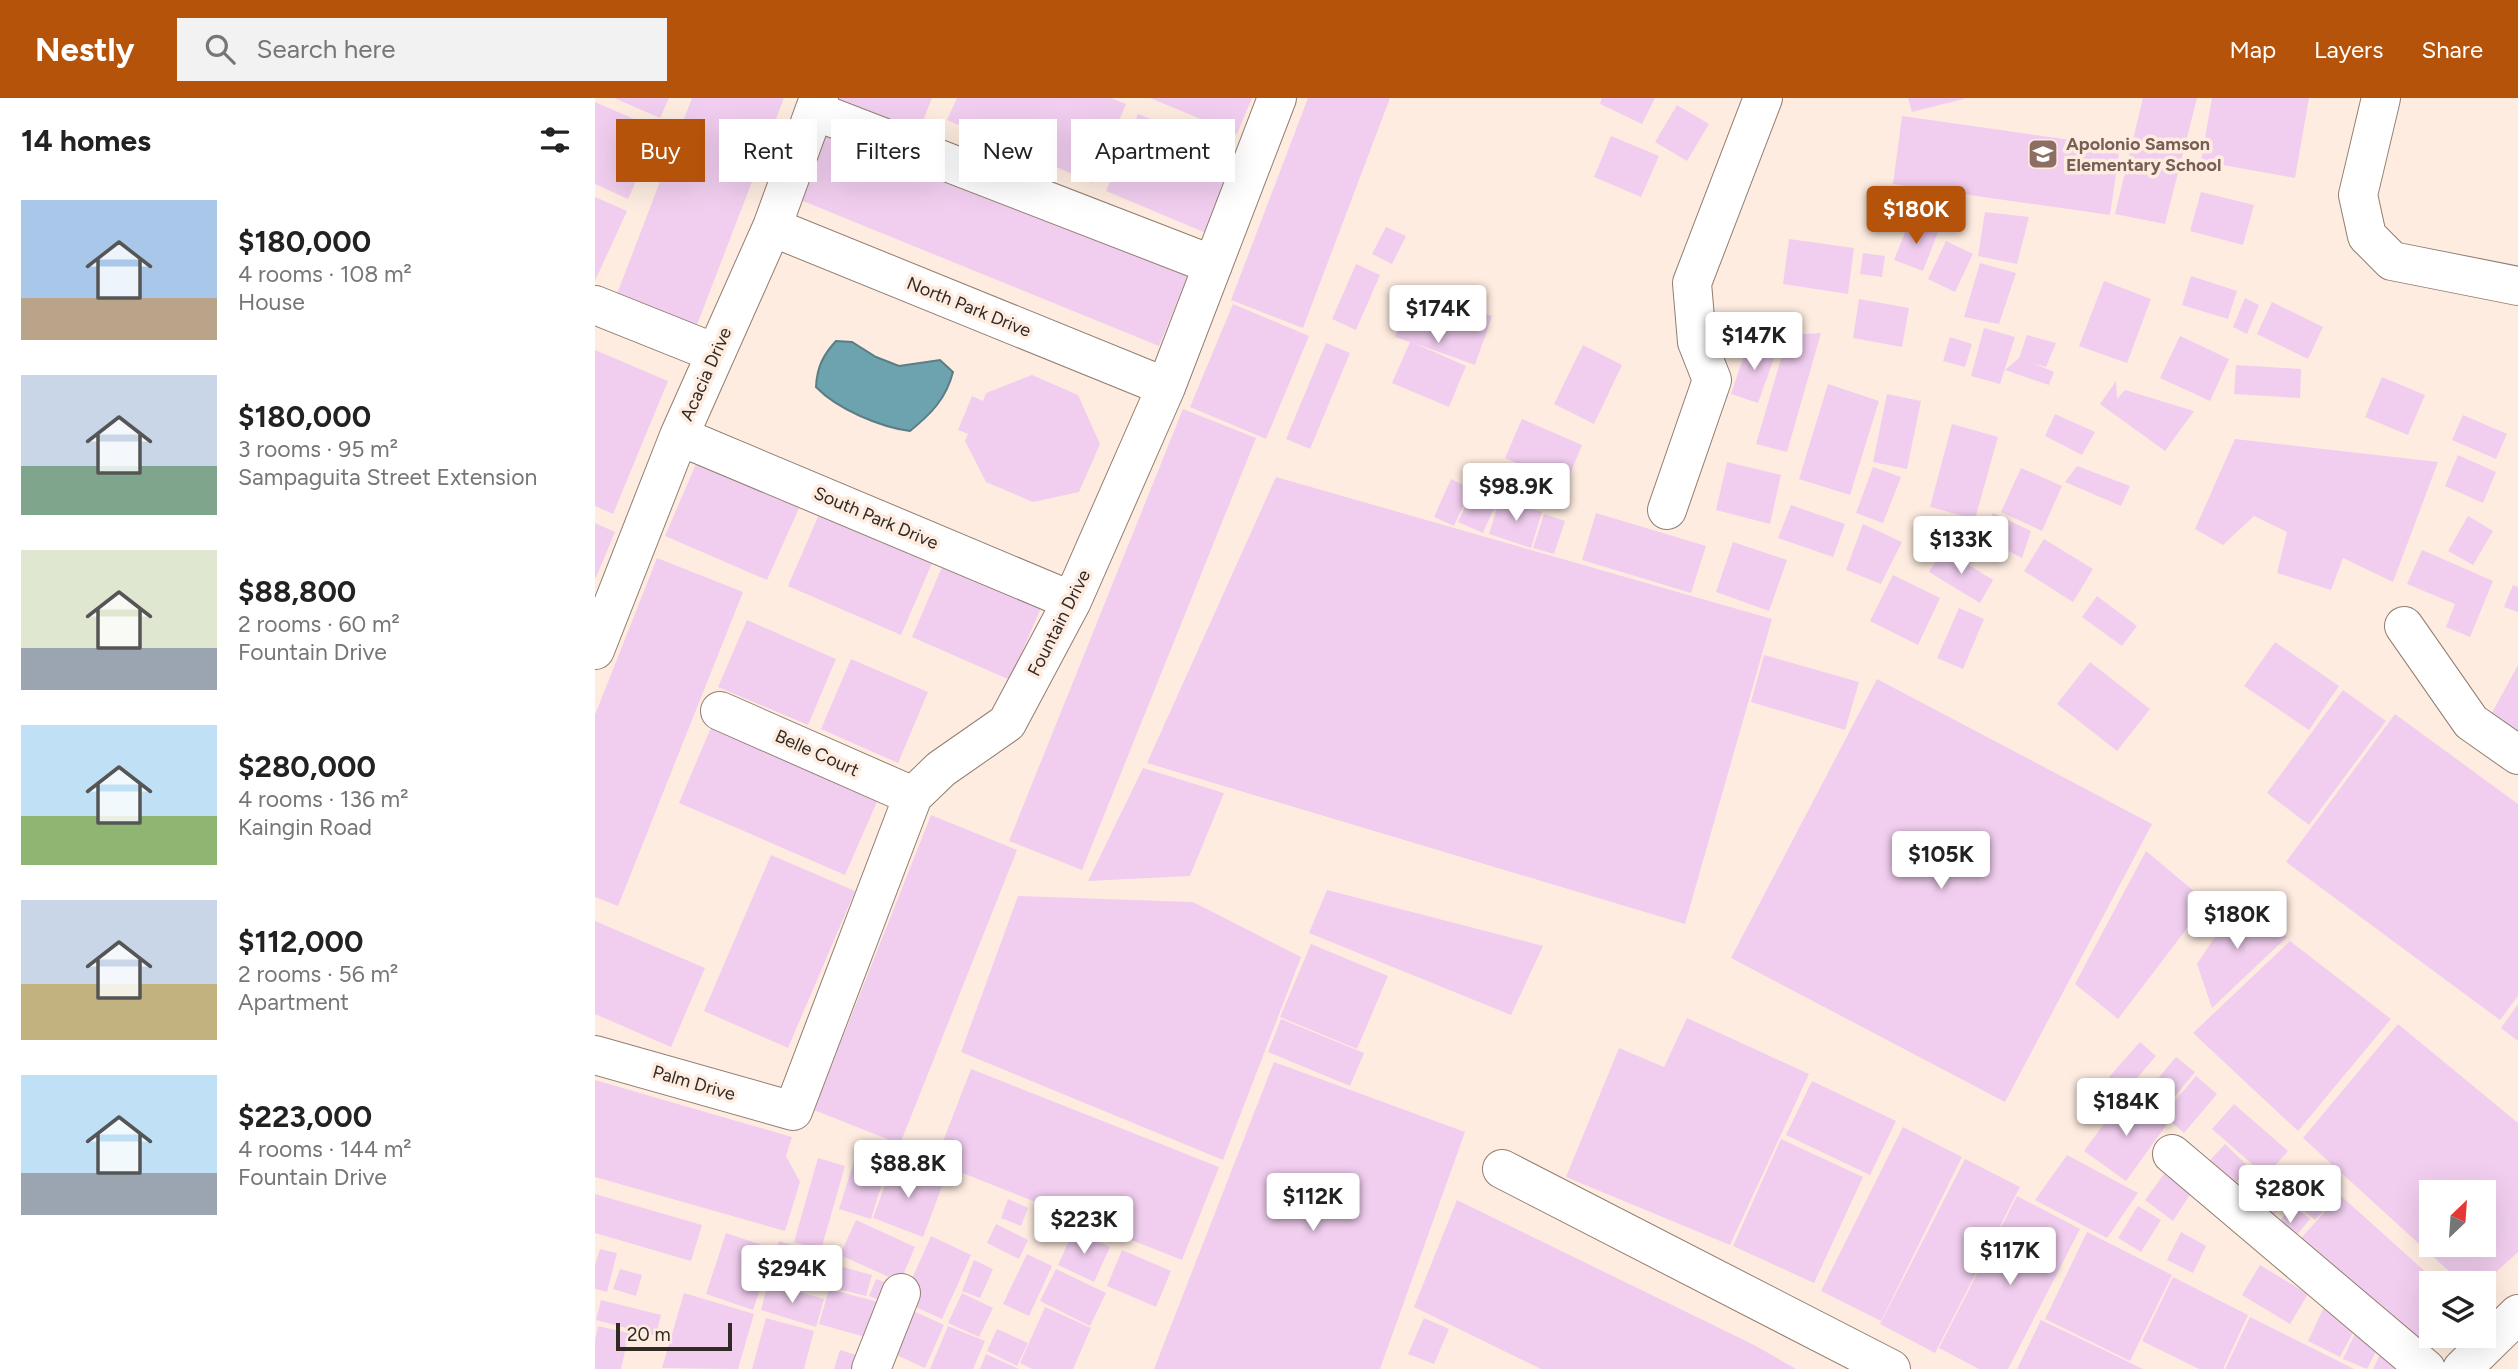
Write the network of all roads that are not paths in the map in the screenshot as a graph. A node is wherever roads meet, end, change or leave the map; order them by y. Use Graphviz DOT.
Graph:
graph roads {
  1 [pos="1277,98"];
  2 [pos="1763,98"];
  3 [pos="2381,98"];
  4 [pos="817,104"];
  5 [pos="772,227"];
  6 [pos="1213,265"];
  7 [pos="2518,286"];
  8 [pos="595,305"];
  9 [pos="715,353"];
  10 [pos="1166,387"];
  11 [pos="679,436"];
  12 [pos="1667,510"];
  13 [pos="1072,601"];
  14 [pos="2404,626"];
  15 [pos="595,650"];
  16 [pos="720,710"];
  17 [pos="2518,755"];
  18 [pos="913,796"];
  19 [pos="595,1055"];
  20 [pos="793,1111"];
  21 [pos="2172,1154"];
  22 [pos="1502,1169"];
  23 [pos="901,1293"];
  24 [pos="2518,1314"];
  25 [pos="871,1369"];
  26 [pos="1891,1369"];
  27 [pos="2425,1369"];
  28 [pos="2462,1369"];
  1 -- 6 [label="street, Fountain Drive"];
  2 -- 12 [label="street"];
  3 -- 7 [label="street"];
  4 -- 5 [label="street, Acacia Drive"];
  4 -- 6 [label="street"];
  5 -- 9 [label="street, Acacia Drive"];
  5 -- 10 [label="street, North Park Drive"];
  6 -- 10 [label="street, Fountain Drive"];
  8 -- 9 [label="street"];
  9 -- 11 [label="street, Acacia Drive"];
  10 -- 13 [label="street, Fountain Drive"];
  11 -- 13 [label="street, South Park Drive"];
  11 -- 15 [label="street, Acacia Drive"];
  13 -- 18 [label="street, Fountain Drive"];
  14 -- 17 [label="street"];
  16 -- 18 [label="street, Belle Court"];
  18 -- 20 [label="street, Fountain Drive"];
  19 -- 20 [label="street, Palm Drive"];
  21 -- 27 [label="street"];
  22 -- 26 [label="street"];
  23 -- 25 [label="street"];
  24 -- 28 [label="street"];
}
